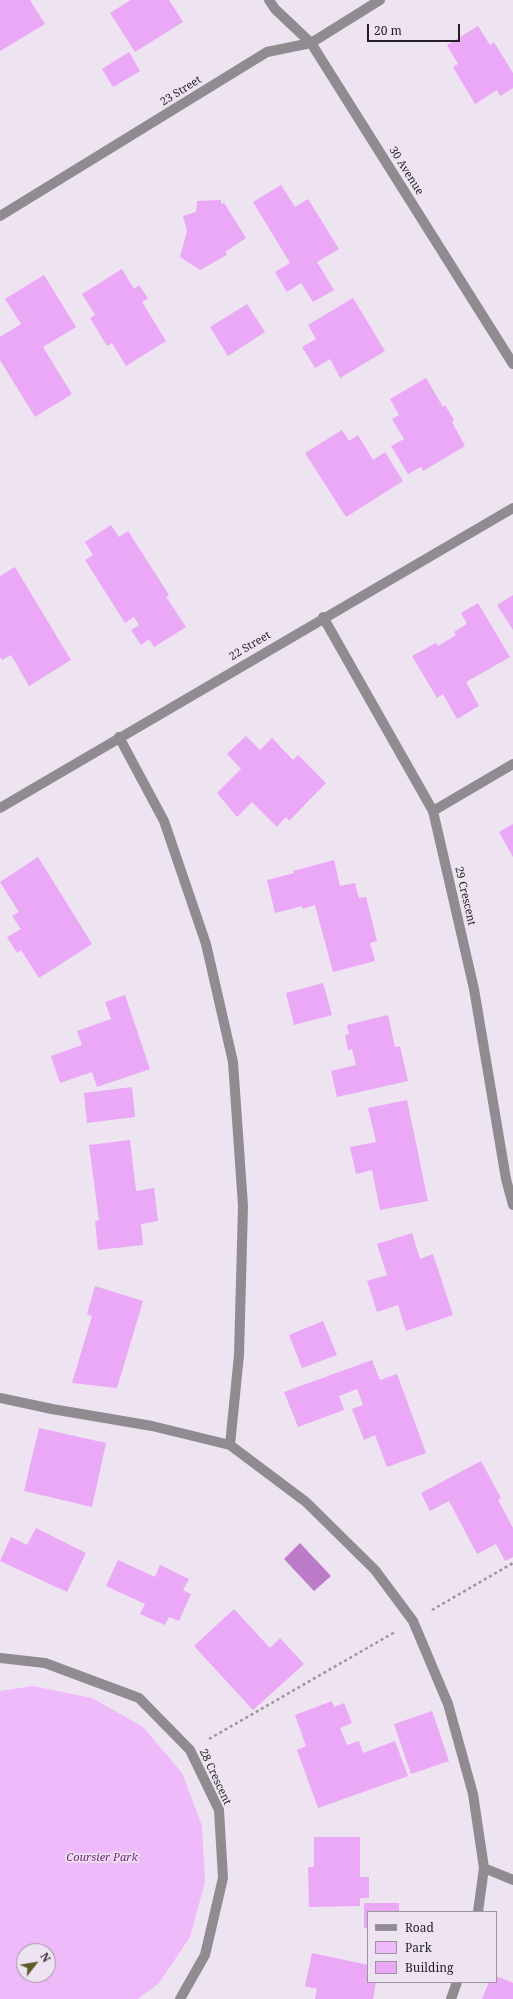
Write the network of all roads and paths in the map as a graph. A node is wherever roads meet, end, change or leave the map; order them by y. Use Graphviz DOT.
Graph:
graph roads {
  1 [pos="269,0"];
  2 [pos="380,0"];
  3 [pos="311,43"];
  4 [pos="0,216"];
  5 [pos="513,364"];
  6 [pos="513,508"];
  7 [pos="322,617"];
  8 [pos="119,737"];
  9 [pos="513,764"];
  10 [pos="0,808"];
  11 [pos="433,811"];
  12 [pos="513,1206"];
  13 [pos="0,1398"];
  14 [pos="230,1445"];
  15 [pos="513,1563"];
  16 [pos="413,1621"];
  17 [pos="0,1658"];
  18 [pos="190,1750"];
  19 [pos="484,1868"];
  20 [pos="513,1880"];
  21 [pos="478,1911"];
  22 [pos="457,1983"];
  23 [pos="180,1999"];
  24 [pos="451,1999"];
  1 -- 3 [label="street, 30 Avenue"];
  2 -- 3 [label="street, 23 Street"];
  3 -- 4 [label="street, 23 Street"];
  3 -- 5 [label="street, 30 Avenue"];
  6 -- 7 [label="street, 22 Street"];
  7 -- 8 [label="street, 22 Street"];
  7 -- 11 [label="street, 29 Crescent"];
  8 -- 10 [label="street, 22 Street"];
  8 -- 14 [label="street"];
  9 -- 11 [label="street"];
  11 -- 12 [label="street, 29 Crescent"];
  13 -- 14 [label="street"];
  14 -- 16 [label="street"];
  15 -- 16 [label="path"];
  16 -- 18 [label="path"];
  16 -- 19 [label="street"];
  17 -- 18 [label="street, 28 Crescent"];
  18 -- 23 [label="street, 28 Crescent"];
  19 -- 20 [label="street"];
  19 -- 21 [label="street"];
  22 -- 24 [label="street"];
}
